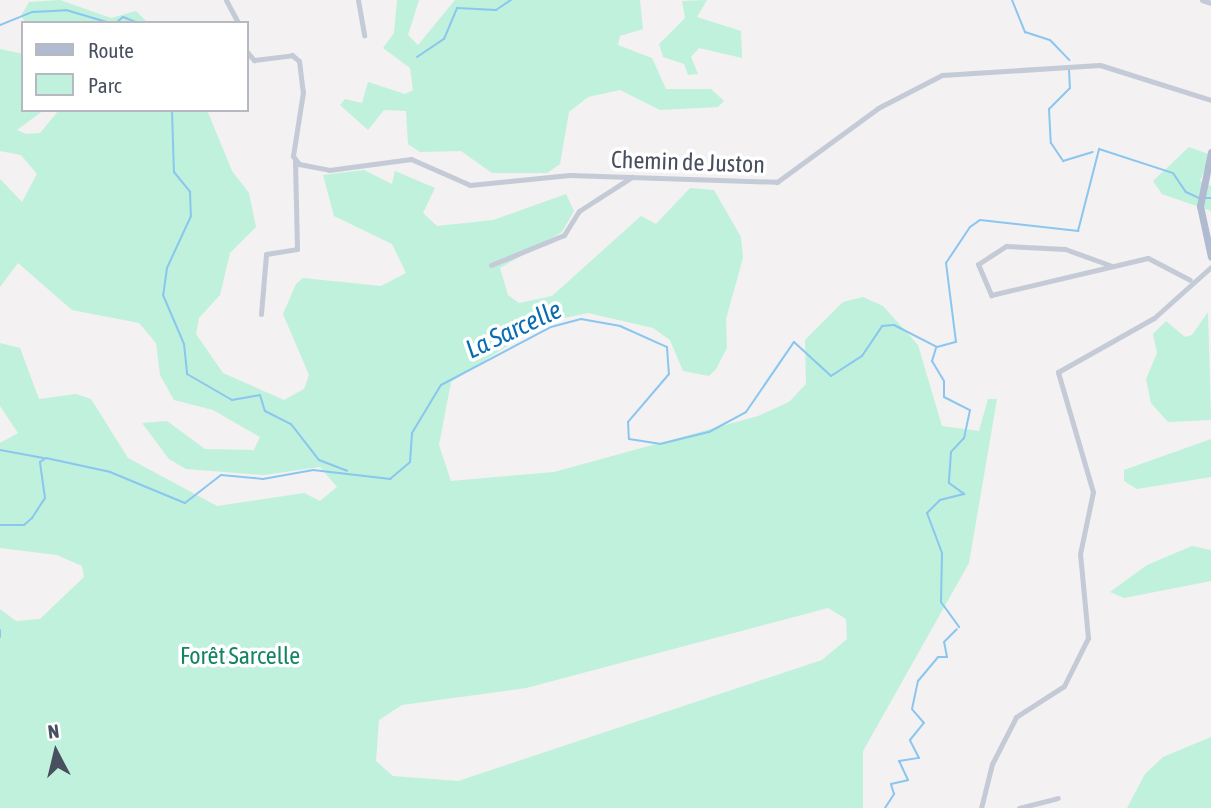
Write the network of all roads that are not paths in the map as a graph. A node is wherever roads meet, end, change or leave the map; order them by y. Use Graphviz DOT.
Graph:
graph roads {
  1 [pos="226,0"];
  2 [pos="358,0"];
  3 [pos="1202,0"];
  4 [pos="1211,2"];
  5 [pos="237,21"];
  6 [pos="364,35"];
  7 [pos="248,53"];
  8 [pos="1211,100"];
  9 [pos="1211,152"];
  10 [pos="295,160"];
  11 [pos="632,177"];
  12 [pos="1211,257"];
  13 [pos="491,265"];
  14 [pos="1112,266"];
  15 [pos="1211,267"];
  16 [pos="1190,280"];
  17 [pos="261,314"];
  18 [pos="1058,798"];
  19 [pos="981,808"];
  20 [pos="1018,808"];
  1 -- 5 [label="street"];
  2 -- 6 [label="street"];
  3 -- 4 [label="street"];
  7 -- 10 [label="street"];
  8 -- 11 [label="street, Chemin de Juston"];
  9 -- 12 [label="main road"];
  10 -- 11 [label="street, Chemin de Juston"];
  10 -- 17 [label="street"];
  11 -- 13 [label="street"];
  14 -- 14 [label="street"];
  14 -- 16 [label="street"];
  15 -- 16 [label="street"];
  16 -- 19 [label="street"];
  18 -- 20 [label="street"];
}
